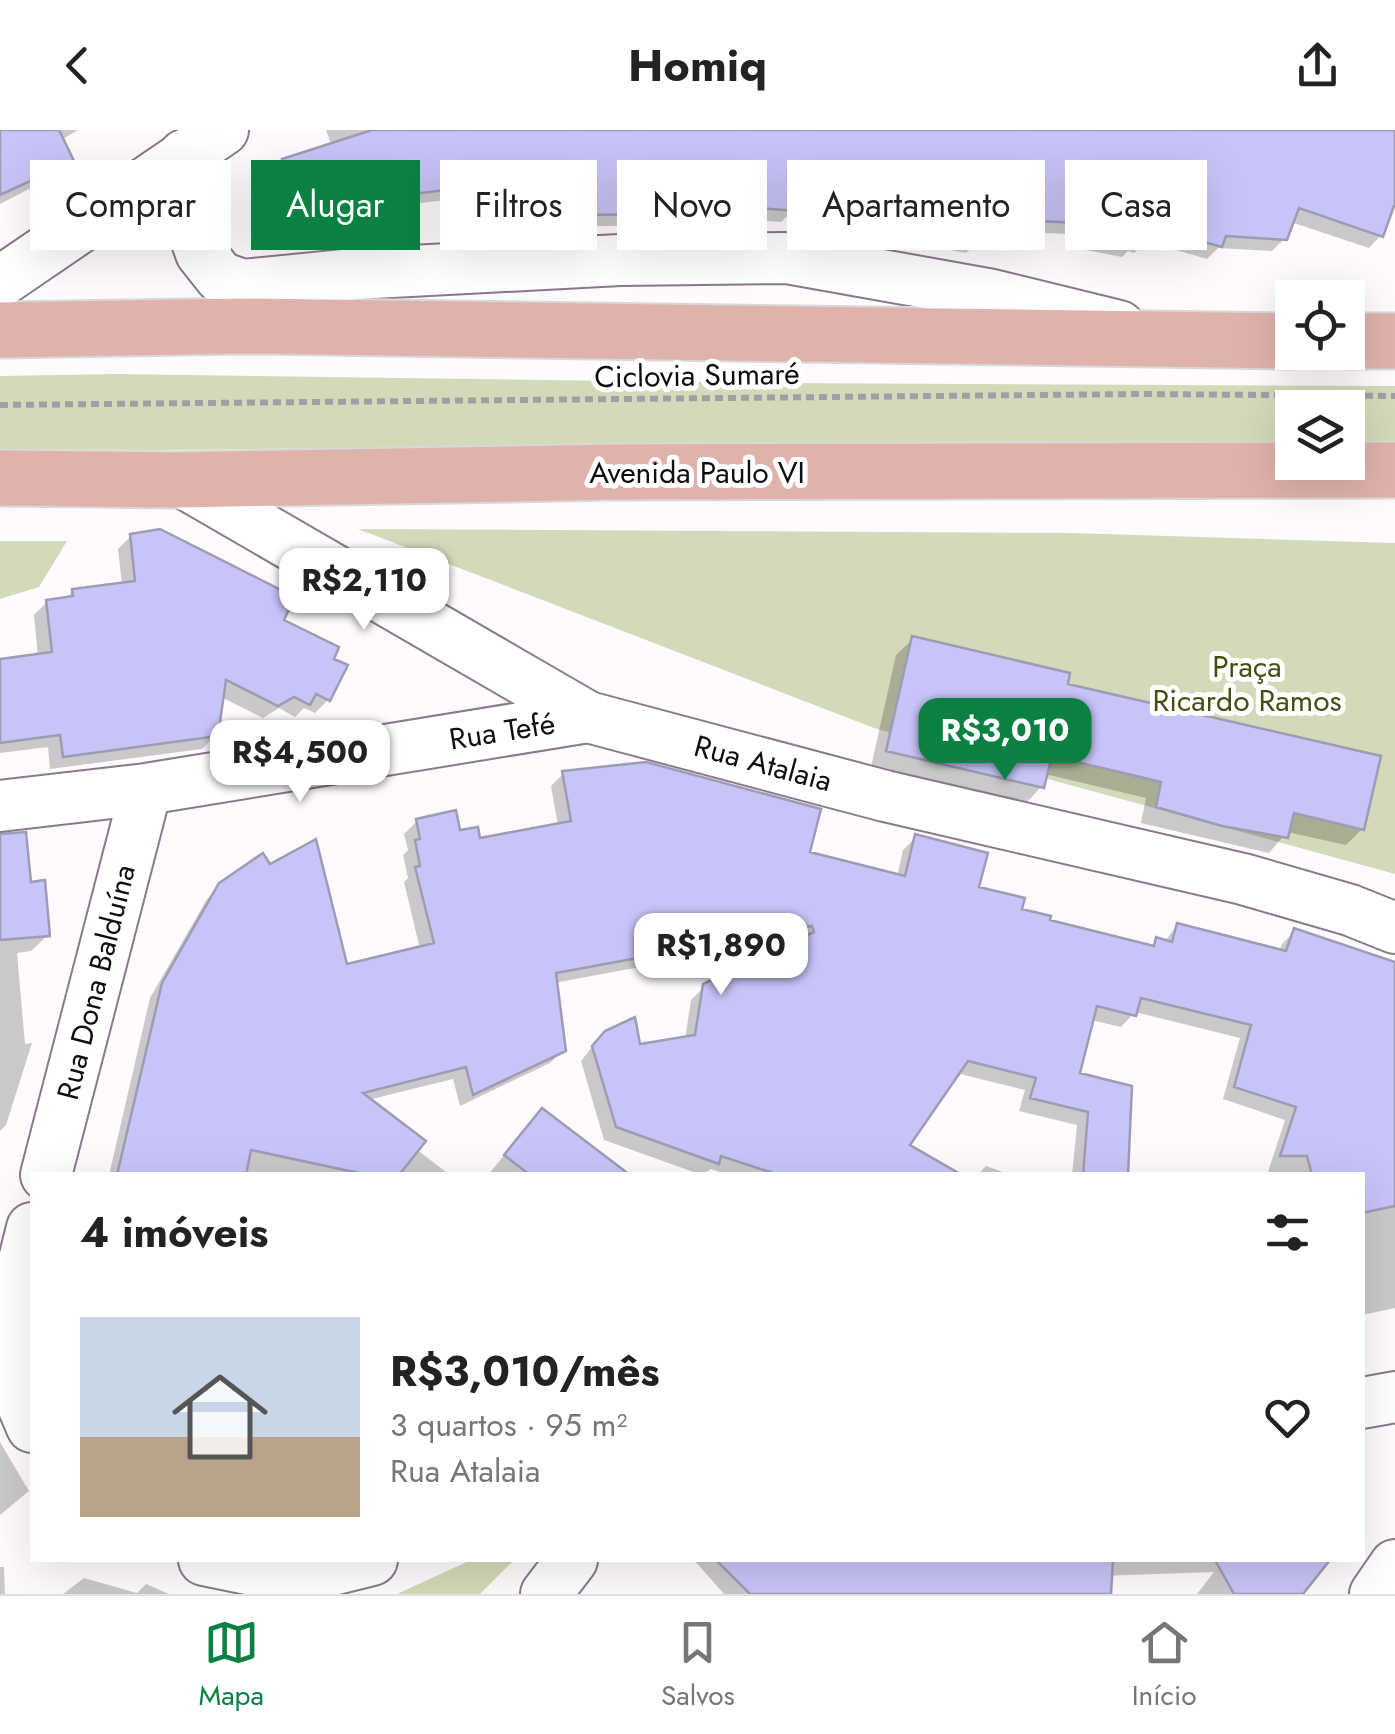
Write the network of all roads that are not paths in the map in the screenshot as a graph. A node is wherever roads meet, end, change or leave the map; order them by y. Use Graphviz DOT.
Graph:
graph roads {
  1 [pos="203,142"];
  2 [pos="0,282"];
  3 [pos="0,330"];
  4 [pos="1178,341"];
  5 [pos="1275,341"];
  6 [pos="1365,341"];
  7 [pos="1395,341"];
  8 [pos="1395,470"];
  9 [pos="0,478"];
  10 [pos="180,480"];
  11 [pos="588,717"];
  12 [pos="146,789"];
  13 [pos="0,806"];
  14 [pos="1395,928"];
  15 [pos="47,1172"];
  16 [pos="30,1236"];
  17 [pos="1395,1398"];
  18 [pos="1365,1403"];
  19 [pos="30,1422"];
  20 [pos="214,1562"];
  21 [pos="364,1562"];
  22 [pos="570,1562"];
  23 [pos="1395,1565"];
  24 [pos="546,1594"];
  25 [pos="1375,1594"];
  1 -- 2 [label="street"];
  1 -- 4 [label="street"];
  3 -- 4 [label="main road"];
  4 -- 5 [label="main road"];
  6 -- 7 [label="main road"];
  8 -- 10 [label="main road, Avenida Paulo VI"];
  9 -- 10 [label="main road, Avenida Paulo VI"];
  10 -- 11 [label="street, Rua Atalaia"];
  11 -- 12 [label="street, Rua Tefé"];
  11 -- 14 [label="street, Rua Atalaia"];
  12 -- 13 [label="street, Rua Tefé"];
  12 -- 15 [label="street, Rua Dona Balduína"];
  16 -- 19 [label="street"];
  17 -- 18 [label="street"];
  20 -- 21 [label="street"];
  22 -- 24 [label="street"];
  23 -- 25 [label="street"];
}
